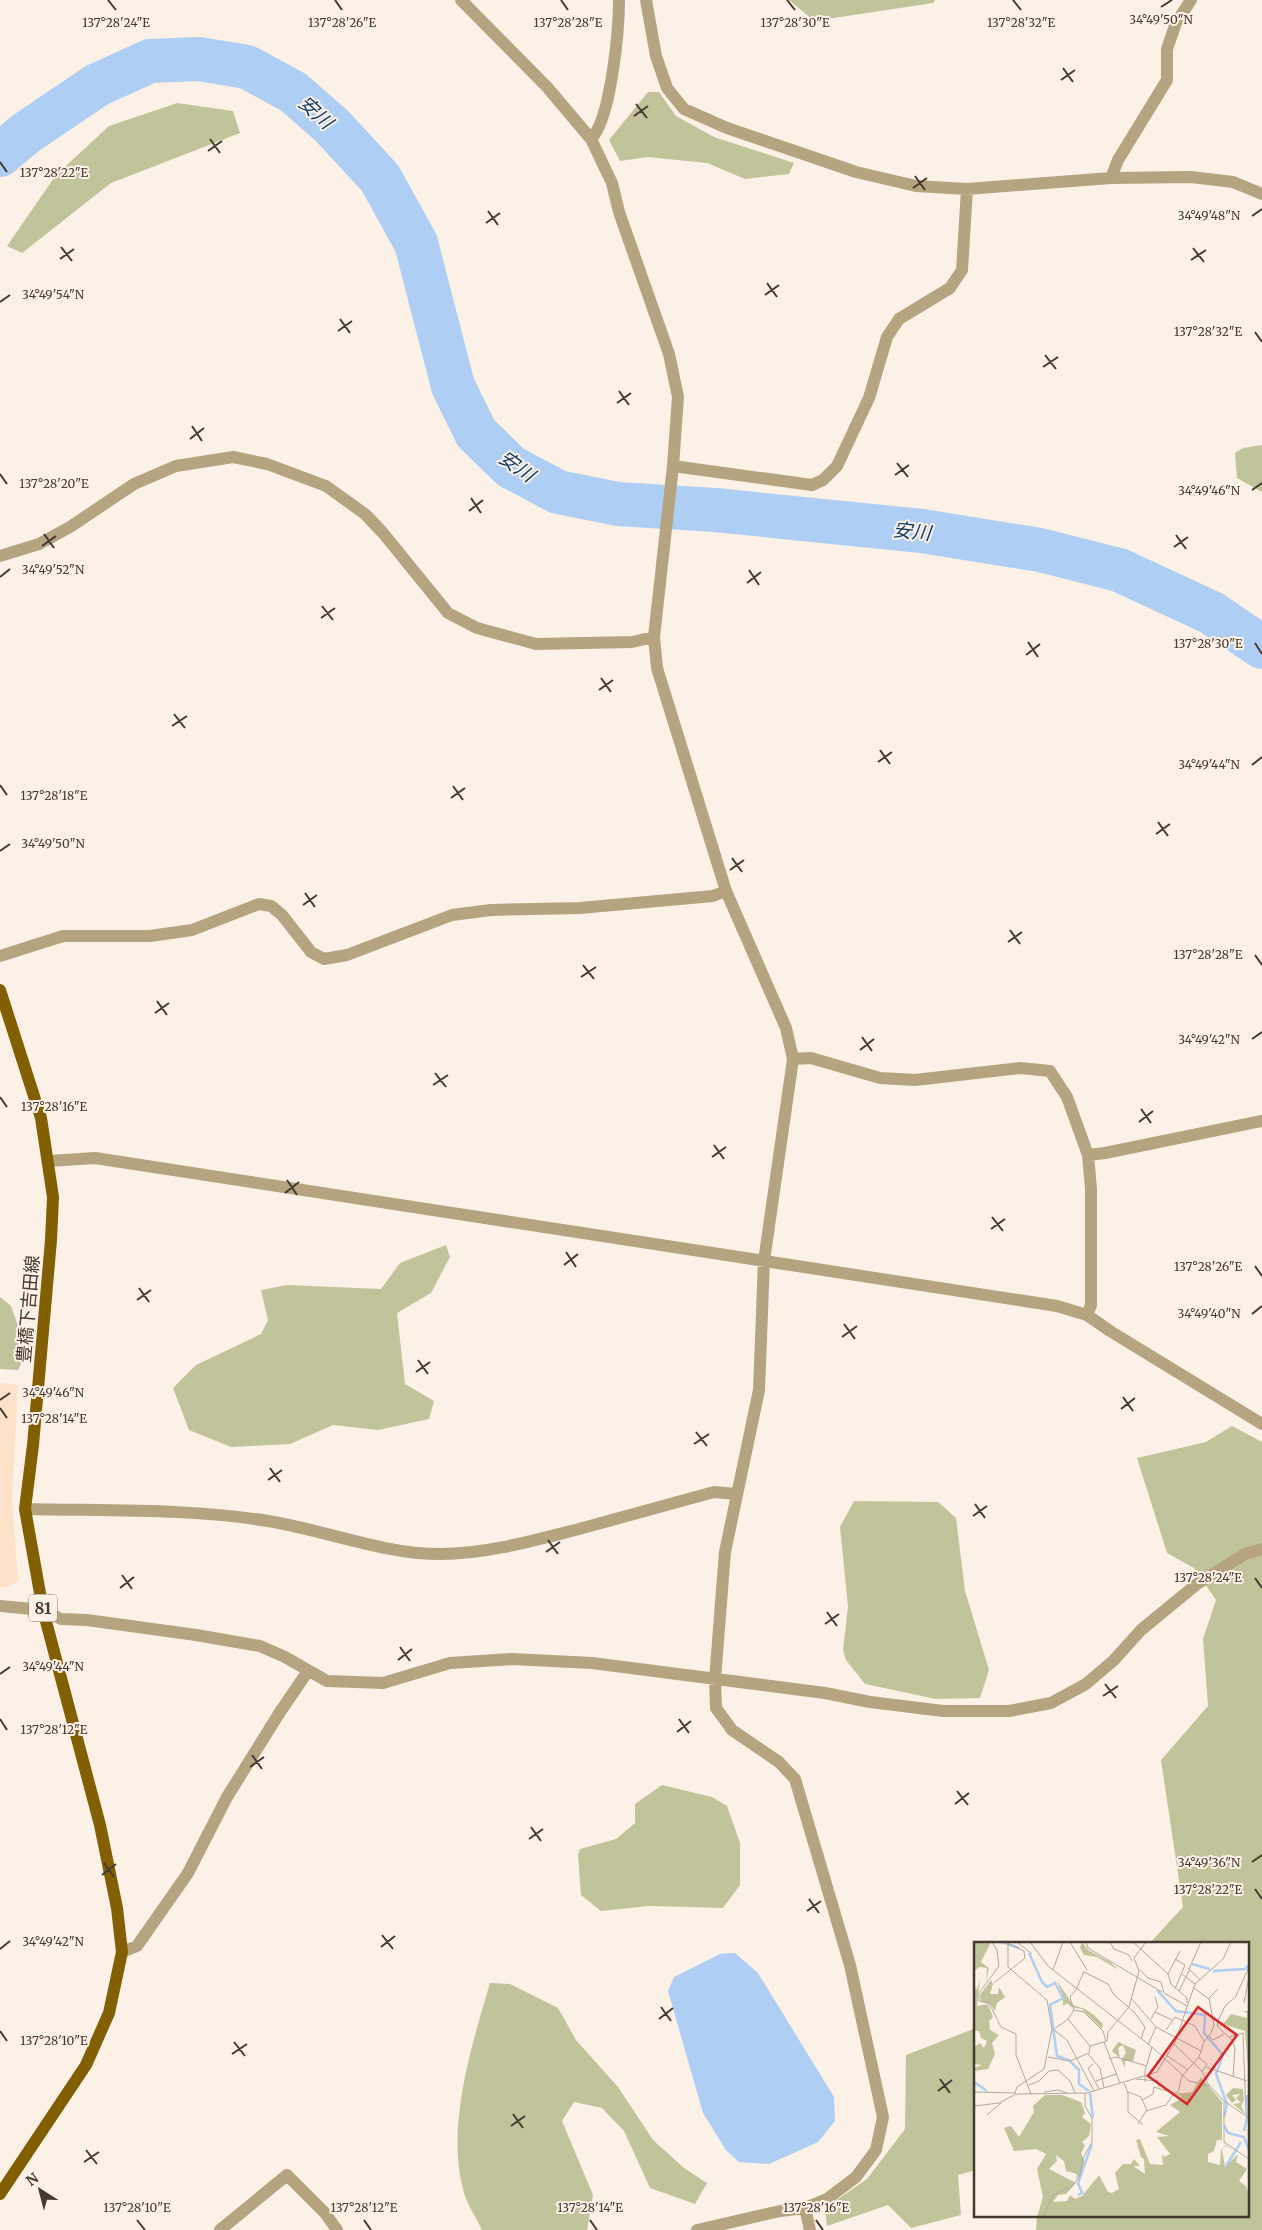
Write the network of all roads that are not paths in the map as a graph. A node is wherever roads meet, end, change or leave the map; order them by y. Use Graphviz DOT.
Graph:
graph roads {
  1 [pos="461,0"];
  2 [pos="619,0"];
  3 [pos="646,0"];
  4 [pos="1191,0"];
  5 [pos="591,139"];
  6 [pos="1111,178"];
  7 [pos="967,189"];
  8 [pos="1262,194"];
  9 [pos="673,466"];
  10 [pos="0,556"];
  11 [pos="654,637"];
  12 [pos="726,891"];
  13 [pos="0,956"];
  14 [pos="0,990"];
  15 [pos="793,1059"];
  16 [pos="1262,1121"];
  17 [pos="1088,1155"];
  18 [pos="49,1162"];
  19 [pos="764,1261"];
  20 [pos="1087,1315"];
  21 [pos="1262,1424"];
  22 [pos="736,1494"];
  23 [pos="25,1509"];
  24 [pos="1262,1549"];
  25 [pos="0,1606"];
  26 [pos="43,1610"];
  27 [pos="308,1671"];
  28 [pos="714,1679"];
  29 [pos="122,1952"];
  30 [pos="0,2194"];
  31 [pos="805,2208"];
  32 [pos="220,2230"];
  33 [pos="337,2230"];
  34 [pos="697,2230"];
  35 [pos="810,2230"];
  1 -- 5 [label="street"];
  2 -- 5 [label="street"];
  3 -- 7 [label="street"];
  4 -- 6 [label="street"];
  5 -- 9 [label="street"];
  6 -- 7 [label="street"];
  6 -- 8 [label="street"];
  7 -- 9 [label="street"];
  9 -- 11 [label="street"];
  10 -- 11 [label="street"];
  11 -- 12 [label="street"];
  12 -- 13 [label="street"];
  12 -- 15 [label="street"];
  14 -- 18 [label="main road, 豊橋下吉田線 / 81"];
  15 -- 17 [label="street"];
  15 -- 19 [label="street"];
  16 -- 17 [label="street"];
  17 -- 20 [label="street"];
  18 -- 19 [label="street"];
  18 -- 23 [label="main road, 豊橋下吉田線 / 81"];
  19 -- 20 [label="street"];
  19 -- 22 [label="street"];
  20 -- 21 [label="street"];
  22 -- 23 [label="street"];
  22 -- 28 [label="street"];
  23 -- 26 [label="main road, 豊橋下吉田線 / 81"];
  24 -- 28 [label="street"];
  25 -- 26 [label="street"];
  26 -- 27 [label="street"];
  26 -- 29 [label="main road, 豊橋下吉田線 / 81"];
  27 -- 28 [label="street"];
  27 -- 29 [label="street"];
  28 -- 31 [label="street"];
  29 -- 30 [label="main road, 豊橋下吉田線 / 81"];
  31 -- 34 [label="street"];
  31 -- 35 [label="street"];
  32 -- 33 [label="street"];
}
